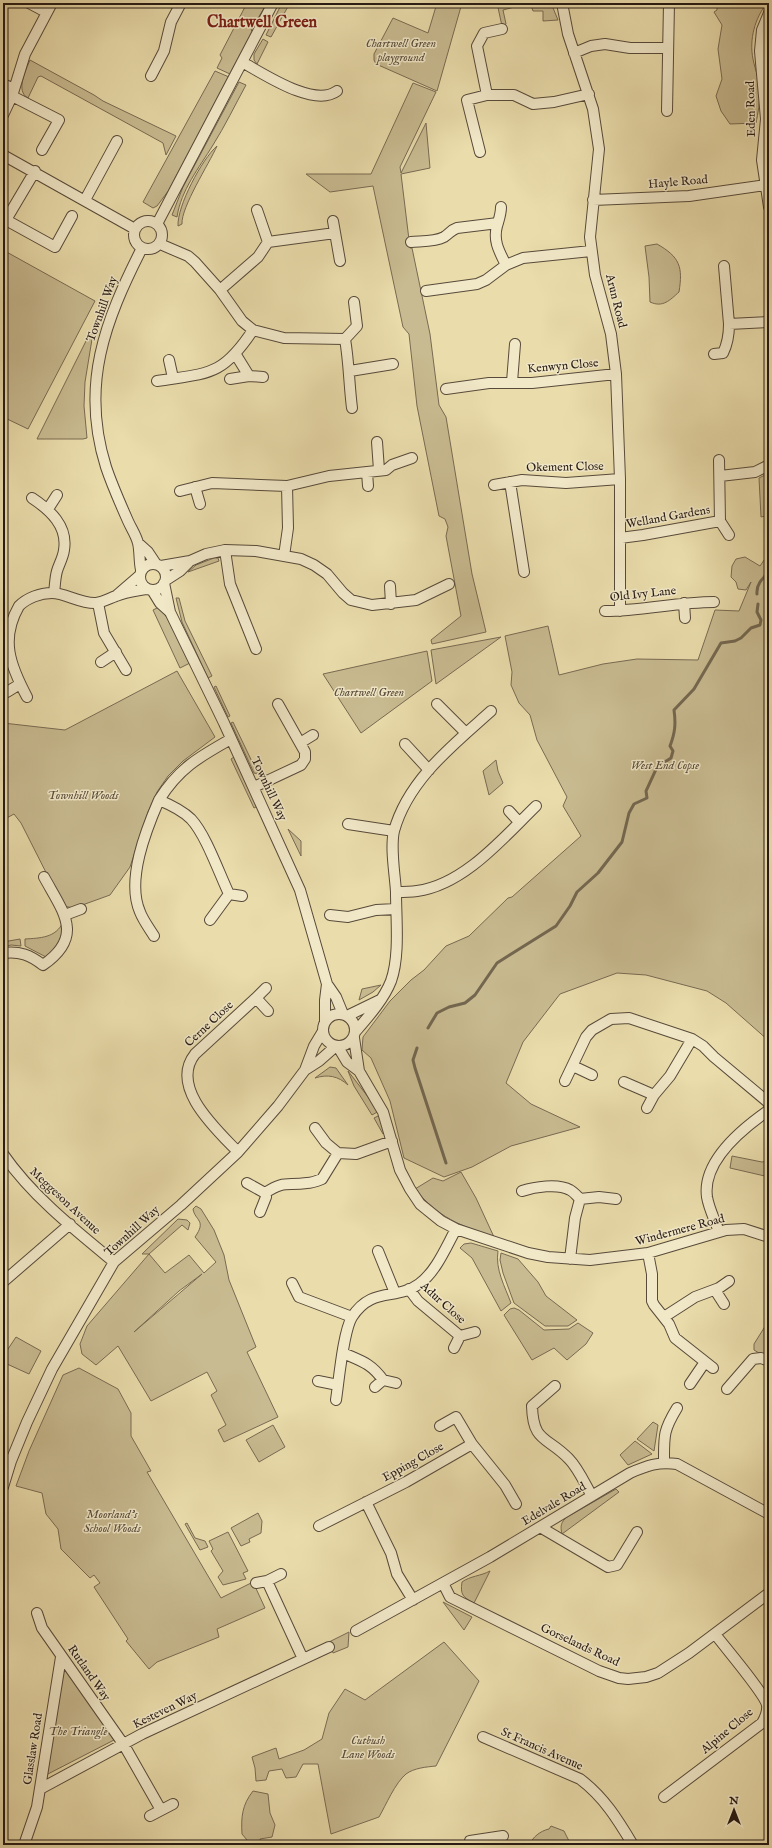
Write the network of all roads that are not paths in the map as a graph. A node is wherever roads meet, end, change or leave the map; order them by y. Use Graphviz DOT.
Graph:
graph roads {
  1 [pos="29,3"];
  2 [pos="52,3"];
  3 [pos="181,3"];
  4 [pos="273,3"];
  5 [pos="562,3"];
  6 [pos="669,3"];
  7 [pos="46,12"];
  8 [pos="769,13"];
  9 [pos="502,29"];
  10 [pos="668,48"];
  11 [pos="574,53"];
  12 [pos="242,62"];
  13 [pos="151,76"];
  14 [pos="3,84"];
  15 [pos="337,90"];
  16 [pos="13,92"];
  17 [pos="589,94"];
  18 [pos="487,95"];
  19 [pos="667,111"];
  20 [pos="3,115"];
  21 [pos="117,141"];
  22 [pos="42,150"];
  23 [pos="480,152"];
  24 [pos="3,155"];
  25 [pos="35,171"];
  26 [pos="766,185"];
  27 [pos="85,200"];
  28 [pos="593,200"];
  29 [pos="501,207"];
  30 [pos="769,207"];
  31 [pos="257,210"];
  32 [pos="72,216"];
  33 [pos="333,221"];
  34 [pos="5,222"];
  35 [pos="498,223"];
  36 [pos="157,224"];
  37 [pos="135,229"];
  38 [pos="335,233"];
  39 [pos="268,242"];
  40 [pos="411,242"];
  41 [pos="160,244"];
  42 [pos="142,248"];
  43 [pos="591,251"];
  44 [pos="340,261"];
  45 [pos="506,265"];
  46 [pos="724,266"];
  47 [pos="220,290"];
  48 [pos="426,291"];
  49 [pos="354,302"];
  50 [pos="769,322"];
  51 [pos="729,324"];
  52 [pos="253,330"];
  53 [pos="345,339"];
  54 [pos="515,344"];
  55 [pos="714,354"];
  56 [pos="236,355"];
  57 [pos="170,360"];
  58 [pos="393,364"];
  59 [pos="350,371"];
  60 [pos="616,374"];
  61 [pos="249,376"];
  62 [pos="263,377"];
  63 [pos="172,378"];
  64 [pos="230,379"];
  65 [pos="156,381"];
  66 [pos="512,382"];
  67 [pos="446,388"];
  68 [pos="352,408"];
  69 [pos="377,442"];
  70 [pos="412,458"];
  71 [pos="719,460"];
  72 [pos="769,466"];
  73 [pos="379,470"];
  74 [pos="367,472"];
  75 [pos="720,476"];
  76 [pos="620,479"];
  77 [pos="510,482"];
  78 [pos="494,484"];
  79 [pos="287,486"];
  80 [pos="368,486"];
  81 [pos="195,487"];
  82 [pos="180,491"];
  83 [pos="57,496"];
  84 [pos="32,498"];
  85 [pos="200,504"];
  86 [pos="48,509"];
  87 [pos="720,521"];
  88 [pos="729,535"];
  89 [pos="620,538"];
  90 [pos="138,543"];
  91 [pos="225,550"];
  92 [pos="284,556"];
  93 [pos="190,561"];
  94 [pos="158,565"];
  95 [pos="524,572"];
  96 [pos="140,573"];
  97 [pos="165,582"];
  98 [pos="449,584"];
  99 [pos="390,586"];
  100 [pos="149,590"];
  101 [pos="54,593"];
  102 [pos="117,595"];
  103 [pos="714,602"];
  104 [pos="98,603"];
  105 [pos="684,603"];
  106 [pos="391,604"];
  107 [pos="605,611"];
  108 [pos="620,611"];
  109 [pos="170,612"];
  110 [pos="685,618"];
  111 [pos="256,649"];
  112 [pos="116,652"];
  113 [pos="101,662"];
  114 [pos="126,670"];
  115 [pos="20,684"];
  116 [pos="7,692"];
  117 [pos="27,697"];
  118 [pos="278,704"];
  119 [pos="437,704"];
  120 [pos="491,711"];
  121 [pos="466,734"];
  122 [pos="313,735"];
  123 [pos="231,739"];
  124 [pos="300,743"];
  125 [pos="405,744"];
  126 [pos="429,770"];
  127 [pos="254,787"];
  128 [pos="159,800"];
  129 [pos="536,806"];
  130 [pos="509,811"];
  131 [pos="519,822"];
  132 [pos="348,824"];
  133 [pos="394,831"];
  134 [pos="44,877"];
  135 [pos="396,892"];
  136 [pos="229,894"];
  137 [pos="242,896"];
  138 [pos="81,908"];
  139 [pos="396,909"];
  140 [pos="65,915"];
  141 [pos="330,915"];
  142 [pos="210,920"];
  143 [pos="154,936"];
  144 [pos="3,954"];
  145 [pos="327,984"];
  146 [pos="266,988"];
  147 [pos="256,998"];
  148 [pos="380,1000"];
  149 [pos="268,1011"];
  150 [pos="345,1015"];
  151 [pos="324,1027"];
  152 [pos="355,1034"];
  153 [pos="692,1039"];
  154 [pos="337,1046"];
  155 [pos="572,1066"];
  156 [pos="306,1070"];
  157 [pos="359,1071"];
  158 [pos="592,1075"];
  159 [pos="565,1081"];
  160 [pos="624,1082"];
  161 [pos="654,1095"];
  162 [pos="769,1103"];
  163 [pos="647,1108"];
  164 [pos="769,1110"];
  165 [pos="315,1128"];
  166 [pos="392,1142"];
  167 [pos="238,1152"];
  168 [pos="338,1153"];
  169 [pos="3,1154"];
  170 [pos="247,1183"];
  171 [pos="522,1191"];
  172 [pos="265,1193"];
  173 [pos="580,1199"];
  174 [pos="616,1199"];
  175 [pos="260,1212"];
  176 [pos="70,1224"];
  177 [pos="456,1229"];
  178 [pos="719,1232"];
  179 [pos="769,1237"];
  180 [pos="378,1251"];
  181 [pos="648,1253"];
  182 [pos="570,1258"];
  183 [pos="114,1262"];
  184 [pos="729,1281"];
  185 [pos="3,1282"];
  186 [pos="292,1283"];
  187 [pos="409,1289"];
  188 [pos="715,1290"];
  189 [pos="395,1293"];
  190 [pos="724,1304"];
  191 [pos="664,1317"];
  192 [pos="352,1318"];
  193 [pos="475,1332"];
  194 [pos="460,1336"];
  195 [pos="454,1348"];
  196 [pos="343,1353"];
  197 [pos="769,1361"];
  198 [pos="705,1362"];
  199 [pos="713,1368"];
  200 [pos="318,1381"];
  201 [pos="396,1383"];
  202 [pos="690,1384"];
  203 [pos="338,1385"];
  204 [pos="555,1386"];
  205 [pos="728,1389"];
  206 [pos="336,1400"];
  207 [pos="677,1408"];
  208 [pos="440,1426"];
  209 [pos="472,1444"];
  210 [pos="664,1462"];
  211 [pos="3,1487"];
  212 [pos="592,1496"];
  213 [pos="366,1502"];
  214 [pos="516,1504"];
  215 [pos="769,1514"];
  216 [pos="319,1526"];
  217 [pos="540,1527"];
  218 [pos="637,1532"];
  219 [pos="281,1574"];
  220 [pos="267,1581"];
  221 [pos="443,1583"];
  222 [pos="256,1584"];
  223 [pos="769,1593"];
  224 [pos="413,1600"];
  225 [pos="37,1613"];
  226 [pos="356,1631"];
  227 [pos="715,1634"];
  228 [pos="329,1648"];
  229 [pos="61,1657"];
  230 [pos="303,1659"];
  231 [pos="483,1737"];
  232 [pos="124,1745"];
  233 [pos="40,1789"];
  234 [pos="664,1797"];
  235 [pos="173,1804"];
  236 [pos="161,1810"];
  237 [pos="150,1816"];
  238 [pos="503,1836"];
  239 [pos="24,1845"];
  240 [pos="470,1845"];
  241 [pos="633,1845"];
  1 -- 7 [label="street"];
  2 -- 7 [label="street"];
  3 -- 13 [label="street"];
  4 -- 12 [label="street"];
  5 -- 11 [label="street, Arun Road"];
  6 -- 10 [label="street"];
  7 -- 16 [label="street"];
  8 -- 26 [label="street, Eden Road"];
  9 -- 18 [label="street"];
  10 -- 11 [label="street"];
  10 -- 19 [label="street"];
  11 -- 17 [label="street, Arun Road"];
  12 -- 15 [label="street"];
  12 -- 36 [label="street"];
  14 -- 16 [label="street"];
  16 -- 20 [label="street"];
  16 -- 22 [label="street"];
  17 -- 18 [label="street"];
  17 -- 28 [label="street, Arun Road"];
  18 -- 23 [label="street"];
  21 -- 27 [label="street"];
  24 -- 25 [label="street"];
  25 -- 27 [label="street"];
  25 -- 34 [label="street"];
  26 -- 28 [label="street, Hayle Road"];
  26 -- 30 [label="street, Eden Road"];
  27 -- 37 [label="street"];
  28 -- 43 [label="street, Arun Road"];
  29 -- 35 [label="street"];
  31 -- 39 [label="street"];
  32 -- 34 [label="street"];
  33 -- 38 [label="street"];
  35 -- 40 [label="street"];
  35 -- 45 [label="street"];
  36 -- 37 [label="street"];
  36 -- 41 [label="street"];
  37 -- 42 [label="street"];
  38 -- 39 [label="street"];
  38 -- 44 [label="street"];
  39 -- 47 [label="street"];
  41 -- 42 [label="street"];
  41 -- 47 [label="street"];
  42 -- 90 [label="street, Townhill Way"];
  43 -- 45 [label="street"];
  43 -- 60 [label="street, Arun Road"];
  45 -- 48 [label="street"];
  46 -- 51 [label="street"];
  47 -- 52 [label="street"];
  49 -- 53 [label="street"];
  50 -- 51 [label="street"];
  51 -- 55 [label="street"];
  52 -- 53 [label="street"];
  52 -- 56 [label="street"];
  53 -- 59 [label="street"];
  54 -- 66 [label="street, Kenwyn Close"];
  56 -- 61 [label="street"];
  56 -- 63 [label="street"];
  57 -- 63 [label="street"];
  58 -- 59 [label="street"];
  59 -- 68 [label="street"];
  60 -- 66 [label="street, Kenwyn Close"];
  60 -- 76 [label="street, Arun Road"];
  61 -- 62 [label="street"];
  61 -- 64 [label="street"];
  63 -- 65 [label="street"];
  66 -- 67 [label="street, Kenwyn Close"];
  69 -- 73 [label="street"];
  70 -- 73 [label="street"];
  71 -- 75 [label="street, Welland Gardens"];
  72 -- 75 [label="street"];
  73 -- 74 [label="street"];
  74 -- 79 [label="street"];
  74 -- 80 [label="street"];
  75 -- 87 [label="street, Welland Gardens"];
  76 -- 77 [label="street, Okement Close"];
  76 -- 89 [label="street, Arun Road"];
  77 -- 78 [label="street, Okement Close"];
  77 -- 95 [label="street, Okement Close"];
  79 -- 81 [label="street"];
  79 -- 92 [label="street"];
  81 -- 82 [label="street"];
  81 -- 85 [label="street"];
  83 -- 86 [label="street"];
  84 -- 86 [label="street"];
  86 -- 101 [label="street"];
  87 -- 88 [label="street, Welland Gardens"];
  87 -- 89 [label="street, Welland Gardens"];
  89 -- 108 [label="street, Arun Road"];
  90 -- 94 [label="street, Townhill Way"];
  90 -- 96 [label="street, Townhill Way"];
  91 -- 92 [label="street"];
  91 -- 93 [label="street"];
  91 -- 111 [label="street"];
  92 -- 106 [label="street"];
  93 -- 94 [label="street"];
  93 -- 97 [label="street"];
  94 -- 96 [label="street"];
  94 -- 97 [label="street"];
  96 -- 100 [label="street"];
  96 -- 102 [label="street"];
  97 -- 100 [label="street"];
  97 -- 109 [label="street, Townhill Way"];
  98 -- 106 [label="street"];
  99 -- 106 [label="street"];
  100 -- 102 [label="street"];
  100 -- 109 [label="street, Townhill Way"];
  101 -- 104 [label="street"];
  101 -- 115 [label="street"];
  102 -- 104 [label="street"];
  103 -- 105 [label="street, Old Ivy Lane"];
  104 -- 112 [label="street"];
  105 -- 108 [label="street, Old Ivy Lane"];
  105 -- 110 [label="street, Old Ivy Lane"];
  107 -- 108 [label="street, Old Ivy Lane"];
  109 -- 123 [label="street, Townhill Way"];
  112 -- 113 [label="street"];
  112 -- 114 [label="street"];
  115 -- 116 [label="street"];
  115 -- 117 [label="street"];
  118 -- 124 [label="street"];
  119 -- 121 [label="street"];
  120 -- 121 [label="street"];
  121 -- 126 [label="street"];
  122 -- 124 [label="street"];
  123 -- 127 [label="street, Townhill Way"];
  123 -- 128 [label="street"];
  124 -- 127 [label="street"];
  125 -- 126 [label="street"];
  126 -- 133 [label="street"];
  127 -- 145 [label="street, Townhill Way"];
  128 -- 136 [label="street"];
  128 -- 143 [label="street"];
  129 -- 131 [label="street"];
  130 -- 131 [label="street"];
  131 -- 135 [label="street"];
  132 -- 133 [label="street"];
  133 -- 135 [label="street"];
  134 -- 140 [label="street"];
  135 -- 139 [label="street"];
  136 -- 137 [label="street"];
  136 -- 142 [label="street"];
  138 -- 140 [label="street"];
  139 -- 141 [label="street"];
  139 -- 148 [label="street"];
  140 -- 144 [label="street"];
  145 -- 150 [label="street, Townhill Way"];
  145 -- 151 [label="street, Townhill Way"];
  146 -- 147 [label="street, Cerne Close"];
  147 -- 149 [label="street"];
  147 -- 167 [label="street, Cerne Close"];
  148 -- 150 [label="street"];
  148 -- 152 [label="street"];
  150 -- 151 [label="street"];
  150 -- 152 [label="street"];
  151 -- 154 [label="street"];
  151 -- 156 [label="street, Townhill Way"];
  152 -- 154 [label="street"];
  152 -- 157 [label="street, Windermere Road"];
  153 -- 155 [label="street"];
  153 -- 161 [label="street"];
  153 -- 162 [label="street"];
  154 -- 156 [label="street, Townhill Way"];
  154 -- 157 [label="street, Windermere Road"];
  155 -- 158 [label="street"];
  155 -- 159 [label="street"];
  156 -- 167 [label="street, Townhill Way"];
  157 -- 166 [label="street, Windermere Road"];
  160 -- 161 [label="street"];
  161 -- 163 [label="street"];
  164 -- 178 [label="street"];
  165 -- 168 [label="street"];
  166 -- 168 [label="street"];
  166 -- 177 [label="street, Windermere Road"];
  167 -- 183 [label="street, Townhill Way"];
  168 -- 172 [label="street"];
  169 -- 176 [label="street, Meggeson Avenue"];
  170 -- 172 [label="street"];
  171 -- 173 [label="street"];
  172 -- 175 [label="street"];
  173 -- 174 [label="street"];
  173 -- 182 [label="street"];
  176 -- 183 [label="street, Meggeson Avenue"];
  176 -- 185 [label="street"];
  177 -- 182 [label="street, Windermere Road"];
  177 -- 187 [label="street, Adur Close"];
  178 -- 179 [label="street, Windermere Road"];
  178 -- 181 [label="street, Windermere Road"];
  180 -- 189 [label="street"];
  181 -- 182 [label="street, Windermere Road"];
  181 -- 191 [label="street"];
  183 -- 211 [label="street, Townhill Way"];
  184 -- 188 [label="street"];
  186 -- 192 [label="street"];
  187 -- 189 [label="street, Adur Close"];
  187 -- 194 [label="street, Adur Close"];
  188 -- 190 [label="street"];
  188 -- 191 [label="street"];
  189 -- 192 [label="street, Adur Close"];
  191 -- 198 [label="street"];
  192 -- 196 [label="street, Adur Close"];
  193 -- 194 [label="street"];
  194 -- 195 [label="street"];
  196 -- 201 [label="street"];
  196 -- 203 [label="street, Adur Close"];
  197 -- 205 [label="street"];
  198 -- 199 [label="street"];
  198 -- 202 [label="street"];
  200 -- 203 [label="street"];
  203 -- 206 [label="street, Adur Close"];
  204 -- 212 [label="street"];
  207 -- 210 [label="street"];
  208 -- 209 [label="street"];
  209 -- 213 [label="street, Epping Close"];
  209 -- 214 [label="street"];
  210 -- 212 [label="street, Edelvale Road"];
  210 -- 215 [label="street, Edelvale Road"];
  212 -- 217 [label="street, Edelvale Road"];
  213 -- 216 [label="street, Epping Close"];
  213 -- 224 [label="street"];
  217 -- 218 [label="street"];
  217 -- 221 [label="street, Edelvale Road"];
  219 -- 220 [label="street"];
  220 -- 222 [label="street"];
  220 -- 230 [label="street"];
  221 -- 224 [label="street, Edelvale Road"];
  221 -- 227 [label="street, Gorselands Road"];
  223 -- 227 [label="street, Gorselands Road"];
  224 -- 226 [label="street, Edelvale Road"];
  225 -- 229 [label="street, Rutland Way"];
  227 -- 234 [label="street, Alpine Close"];
  228 -- 230 [label="street, Kesteven Way"];
  229 -- 232 [label="street, Rutland Way"];
  229 -- 233 [label="street, Glasslaw Road"];
  230 -- 232 [label="street, Kesteven Way"];
  231 -- 241 [label="street, St Francis Avenue"];
  232 -- 233 [label="street, Kesteven Way"];
  232 -- 236 [label="street, Rutland Way"];
  233 -- 239 [label="street, Glasslaw Road"];
  235 -- 236 [label="street"];
  236 -- 237 [label="street"];
  238 -- 240 [label="street"];
}
